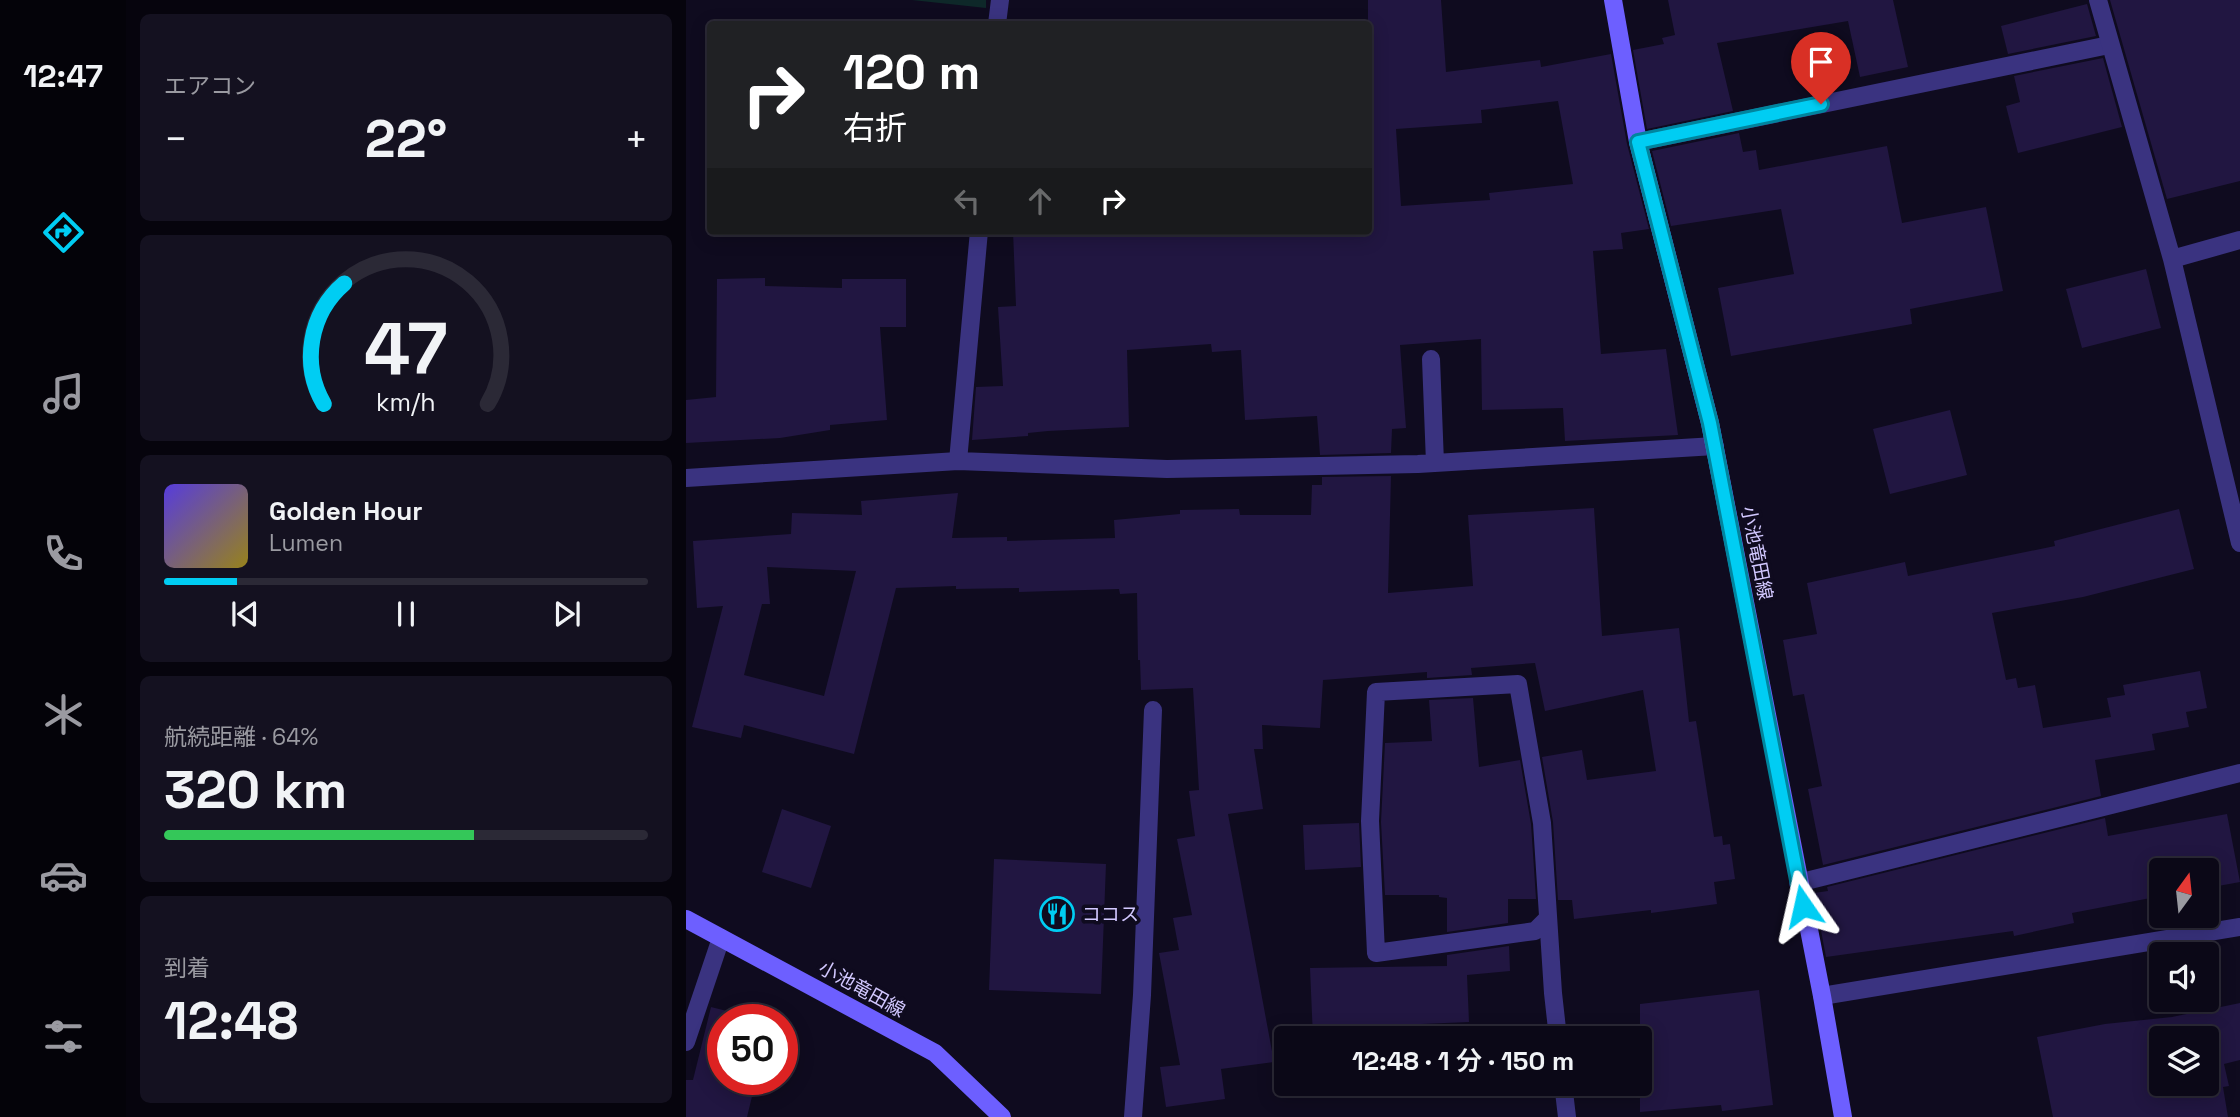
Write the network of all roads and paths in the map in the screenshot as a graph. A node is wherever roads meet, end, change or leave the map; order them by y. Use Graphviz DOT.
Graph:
graph roads {
  1 [pos="1000,0"];
  2 [pos="1613,0"];
  3 [pos="2098,0"];
  4 [pos="997,21"];
  5 [pos="2109,45"];
  6 [pos="1638,142"];
  7 [pos="979,235"];
  8 [pos="2240,240"];
  9 [pos="2172,259"];
  10 [pos="1431,359"];
  11 [pos="1715,446"];
  12 [pos="958,461"];
  13 [pos="1435,463"];
  14 [pos="686,478"];
  15 [pos="2240,543"];
  16 [pos="1153,710"];
  17 [pos="2240,773"];
  18 [pos="1798,883"];
  19 [pos="1548,918"];
  20 [pos="686,919"];
  21 [pos="2240,927"];
  22 [pos="721,938"];
  23 [pos="1822,996"];
  24 [pos="1557,1026"];
  25 [pos="686,1042"];
  26 [pos="1565,1096"];
  27 [pos="1002,1117"];
  28 [pos="1133,1117"];
  29 [pos="1567,1117"];
  30 [pos="1843,1117"];
  1 -- 4 [label="street"];
  2 -- 6 [label="main road, 小池竜田線"];
  3 -- 5 [label="street"];
  5 -- 6 [label="street"];
  5 -- 9 [label="street"];
  6 -- 11 [label="main road, 小池竜田線"];
  7 -- 12 [label="street"];
  8 -- 9 [label="street"];
  9 -- 15 [label="street"];
  10 -- 13 [label="street"];
  11 -- 13 [label="street"];
  11 -- 18 [label="main road, 小池竜田線"];
  12 -- 13 [label="street"];
  12 -- 14 [label="street"];
  16 -- 28 [label="street"];
  17 -- 18 [label="street"];
  18 -- 23 [label="main road, 小池竜田線"];
  19 -- 19 [label="street"];
  19 -- 24 [label="street"];
  20 -- 22 [label="main road, 小池竜田線"];
  21 -- 23 [label="street"];
  22 -- 25 [label="street"];
  22 -- 27 [label="main road, 小池竜田線"];
  23 -- 30 [label="main road, 小池竜田線"];
  26 -- 29 [label="street"];
}
